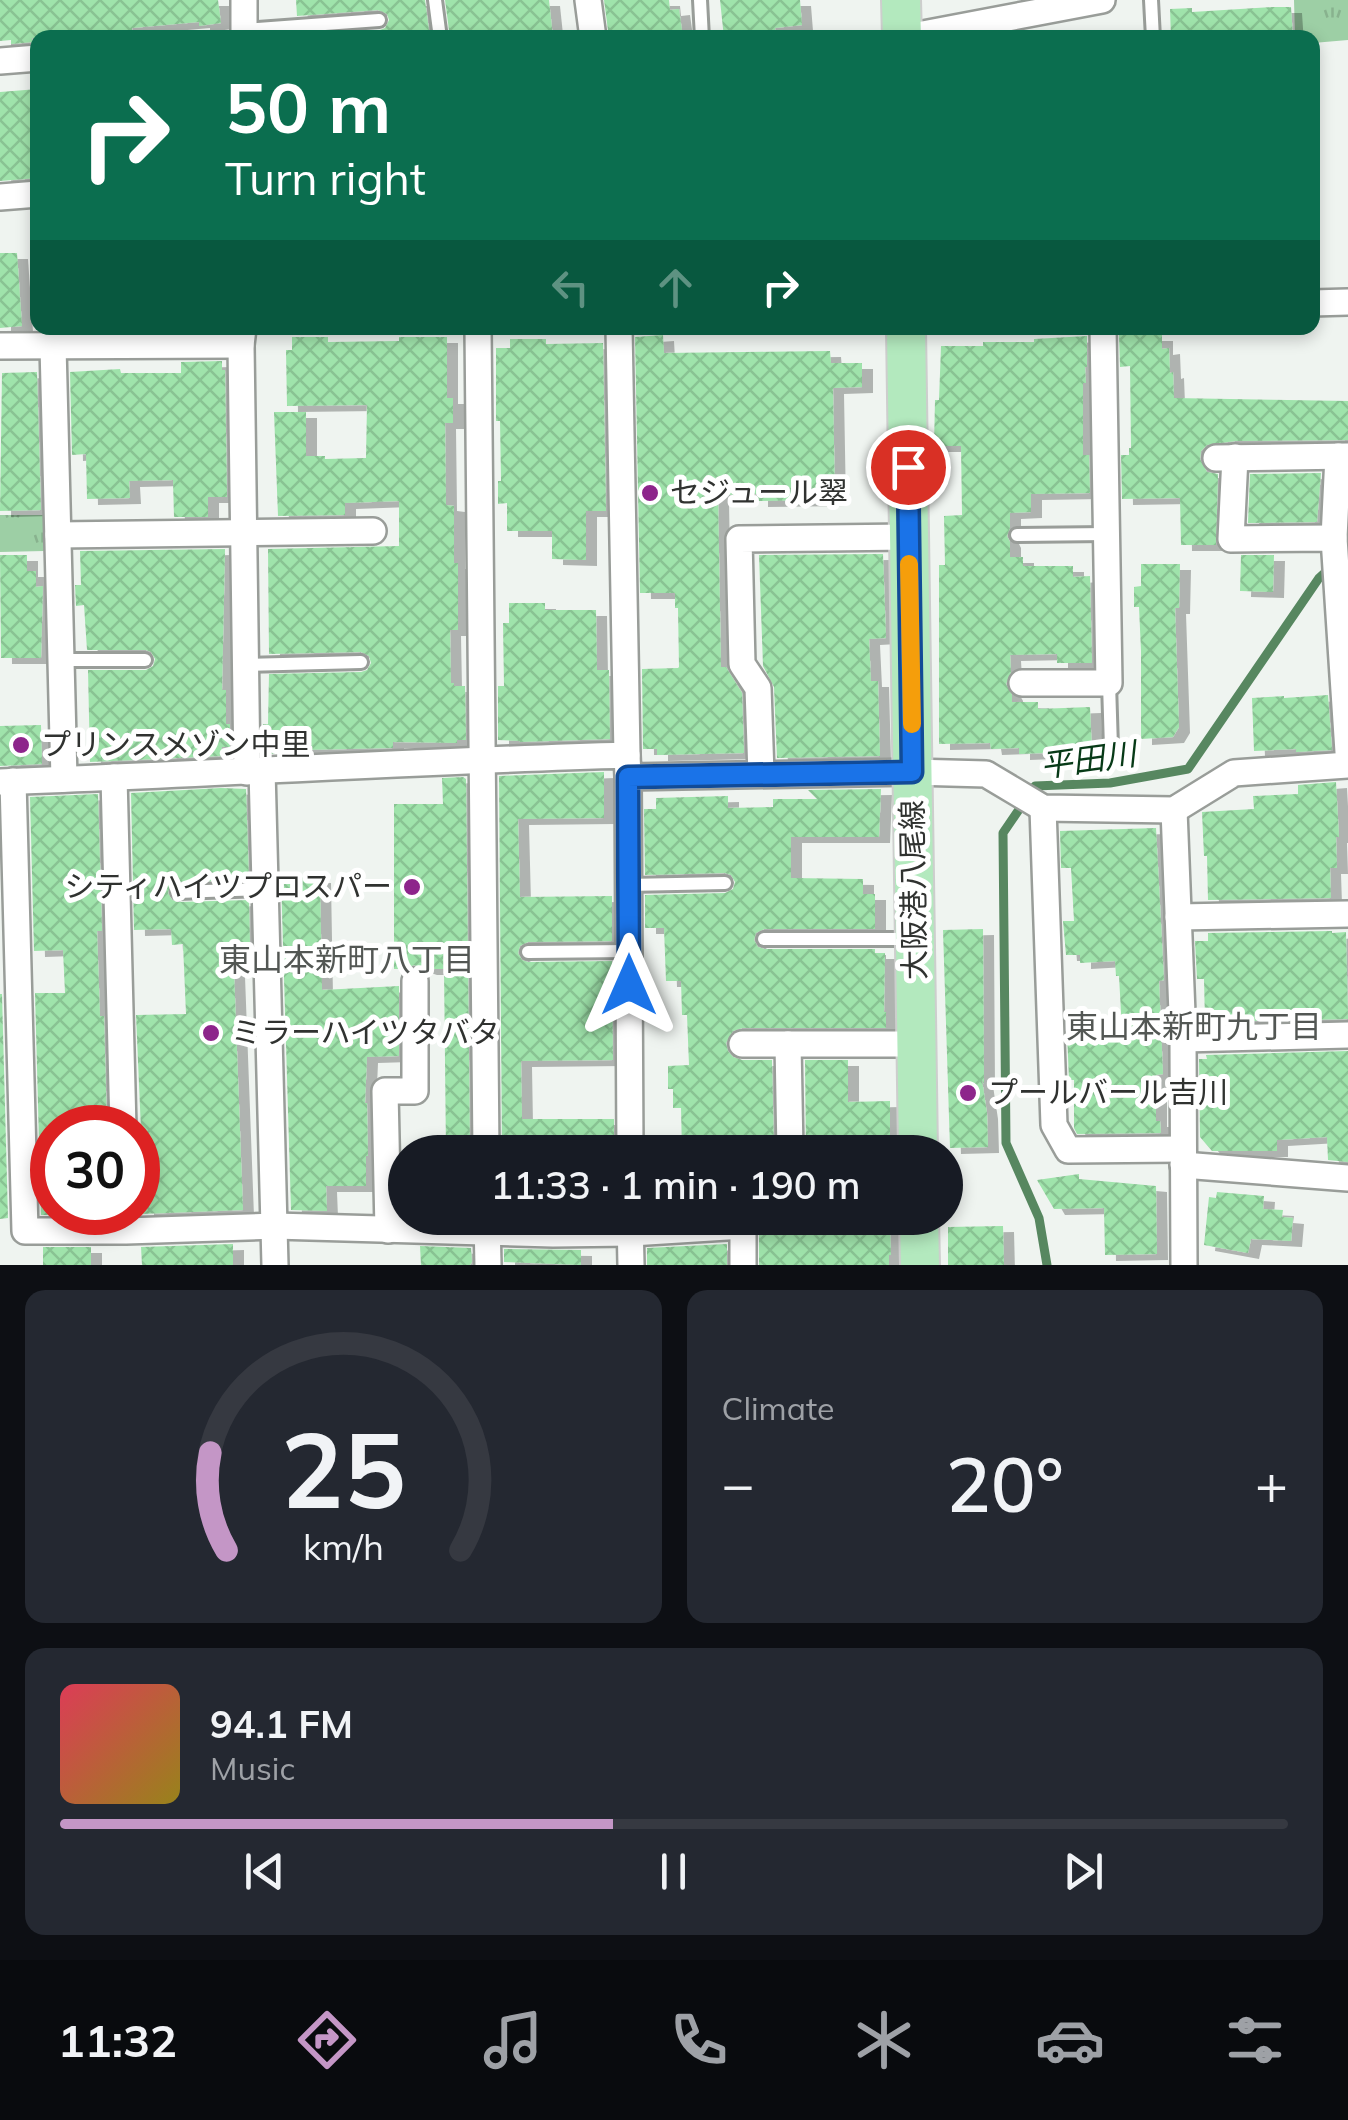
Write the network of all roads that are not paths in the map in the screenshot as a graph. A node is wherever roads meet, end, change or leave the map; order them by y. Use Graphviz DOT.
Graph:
graph roads {
  1 [pos="244,0"];
  2 [pos="435,0"];
  3 [pos="588,0"];
  4 [pos="700,0"];
  5 [pos="902,0"];
  6 [pos="1102,0"];
  7 [pos="1151,0"];
  8 [pos="379,20"];
  9 [pos="1016,27"];
  10 [pos="244,30"];
  11 [pos="283,30"];
  12 [pos="439,30"];
  13 [pos="591,30"];
  14 [pos="702,30"];
  15 [pos="902,30"];
  16 [pos="985,30"];
  17 [pos="1153,30"];
  18 [pos="30,59"];
  19 [pos="0,61"];
  20 [pos="30,195"];
  21 [pos="0,197"];
  22 [pos="1348,302"];
  23 [pos="1320,303"];
  24 [pos="478,335"];
  25 [pos="618,335"];
  26 [pos="906,335"];
  27 [pos="1103,335"];
  28 [pos="242,336"];
  29 [pos="0,346"];
  30 [pos="53,346"];
  31 [pos="1343,456"];
  32 [pos="372,531"];
  33 [pos="244,532"];
  34 [pos="1107,534"];
  35 [pos="58,535"];
  36 [pos="909,536"];
  37 [pos="1017,536"];
  38 [pos="1335,553"];
  39 [pos="62,660"];
  40 [pos="145,660"];
  41 [pos="361,662"];
  42 [pos="246,664"];
  43 [pos="1109,682"];
  44 [pos="1022,683"];
  45 [pos="1111,748"];
  46 [pos="1348,752"];
  47 [pos="481,759"];
  48 [pos="1348,765"];
  49 [pos="628,766"];
  50 [pos="255,771"];
  51 [pos="912,772"];
  52 [pos="761,774"];
  53 [pos="114,777"];
  54 [pos="64,779"];
  55 [pos="6,782"];
  56 [pos="1032,802"];
  57 [pos="1174,810"];
  58 [pos="724,882"];
  59 [pos="628,885"];
  60 [pos="266,889"];
  61 [pos="178,892"];
  62 [pos="1348,914"];
  63 [pos="1178,917"];
  64 [pos="764,939"];
  65 [pos="915,939"];
  66 [pos="528,952"];
  67 [pos="629,952"];
  68 [pos="415,981"];
  69 [pos="10,1019"];
  70 [pos="1348,1035"];
  71 [pos="1182,1039"];
  72 [pos="742,1044"];
  73 [pos="788,1044"];
  74 [pos="916,1044"];
  75 [pos="122,1105"];
  76 [pos="486,1135"];
  77 [pos="630,1135"];
  78 [pos="790,1135"];
  79 [pos="918,1135"];
  80 [pos="1183,1157"];
  81 [pos="1348,1178"];
  82 [pos="160,1223"];
  83 [pos="275,1226"];
  84 [pos="30,1230"];
  85 [pos="388,1230"];
  86 [pos="487,1235"];
  87 [pos="630,1235"];
  88 [pos="743,1235"];
  89 [pos="919,1235"];
  90 [pos="275,1265"];
  91 [pos="488,1265"];
  92 [pos="631,1265"];
  93 [pos="743,1265"];
  94 [pos="920,1265"];
  95 [pos="1184,1265"];
  1 -- 10 [label="street"];
  2 -- 12 [label="lane"];
  3 -- 13 [label="street"];
  4 -- 14 [label="lane"];
  5 -- 15 [label="main road"];
  6 -- 9 [label="street"];
  7 -- 17 [label="lane"];
  8 -- 11 [label="lane"];
  9 -- 16 [label="street"];
  18 -- 19 [label="street"];
  20 -- 21 [label="street"];
  22 -- 23 [label="street"];
  24 -- 47 [label="street"];
  25 -- 49 [label="street"];
  26 -- 36 [label="main road, 大阪港八尾線"];
  27 -- 34 [label="street"];
  28 -- 30 [label="street"];
  28 -- 33 [label="street"];
  29 -- 30 [label="street"];
  30 -- 35 [label="street"];
  31 -- 38 [label="street"];
  31 -- 38 [label="street"];
  32 -- 33 [label="street"];
  33 -- 35 [label="street"];
  33 -- 42 [label="street"];
  34 -- 37 [label="lane"];
  34 -- 43 [label="street"];
  35 -- 39 [label="street"];
  36 -- 51 [label="main road, 大阪港八尾線"];
  36 -- 52 [label="street"];
  38 -- 46 [label="street"];
  39 -- 40 [label="lane"];
  39 -- 54 [label="street"];
  41 -- 42 [label="lane"];
  42 -- 50 [label="street"];
  43 -- 44 [label="street"];
  43 -- 45 [label="lane"];
  47 -- 49 [label="street"];
  47 -- 50 [label="street"];
  47 -- 76 [label="street"];
  48 -- 57 [label="street"];
  49 -- 52 [label="street"];
  49 -- 59 [label="street"];
  50 -- 53 [label="street"];
  50 -- 60 [label="street"];
  51 -- 52 [label="street"];
  51 -- 56 [label="street"];
  51 -- 65 [label="main road, 大阪港八尾線"];
  53 -- 54 [label="street"];
  53 -- 75 [label="street"];
  54 -- 55 [label="street"];
  55 -- 69 [label="street"];
  56 -- 57 [label="street"];
  56 -- 80 [label="street"];
  57 -- 63 [label="street"];
  58 -- 59 [label="lane"];
  59 -- 67 [label="street"];
  60 -- 61 [label="lane"];
  60 -- 83 [label="street"];
  62 -- 63 [label="street"];
  63 -- 71 [label="street"];
  64 -- 65 [label="lane"];
  65 -- 74 [label="main road, 大阪港八尾線"];
  66 -- 67 [label="lane"];
  67 -- 77 [label="street"];
  68 -- 85 [label="street"];
  69 -- 84 [label="street"];
  70 -- 71 [label="street"];
  71 -- 80 [label="street"];
  72 -- 73 [label="street"];
  73 -- 74 [label="street"];
  73 -- 78 [label="street"];
  74 -- 79 [label="main road, 大阪港八尾線"];
  80 -- 81 [label="street"];
  80 -- 95 [label="street"];
  82 -- 83 [label="street"];
  83 -- 85 [label="street"];
  83 -- 90 [label="street"];
  86 -- 91 [label="street"];
  87 -- 92 [label="street"];
  88 -- 93 [label="street"];
  89 -- 94 [label="main road"];
}
